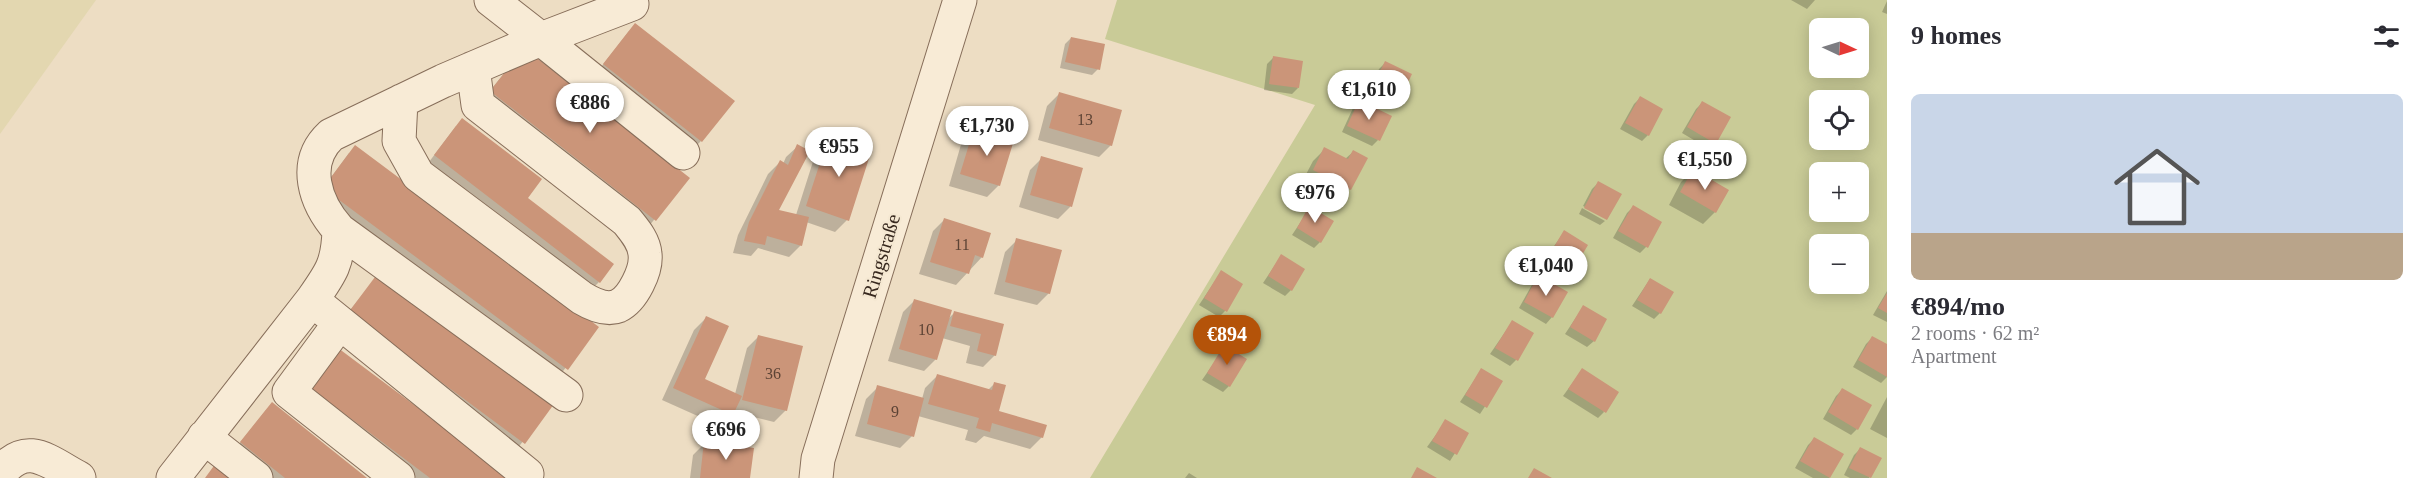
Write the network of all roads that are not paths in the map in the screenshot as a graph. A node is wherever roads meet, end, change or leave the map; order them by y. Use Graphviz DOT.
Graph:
graph roads {
  1 [pos="492,0"];
  2 [pos="960,0"];
  3 [pos="634,1"];
  4 [pos="541,39"];
  5 [pos="473,68"];
  6 [pos="401,101"];
  7 [pos="683,153"];
  8 [pos="339,230"];
  9 [pos="312,300"];
  10 [pos="339,324"];
  11 [pos="258,369"];
  12 [pos="289,392"];
  13 [pos="566,395"];
  14 [pos="204,437"];
  15 [pos="0,474"];
  16 [pos="527,474"];
  17 [pos="79,478"];
  18 [pos="172,478"];
  19 [pos="256,478"];
  20 [pos="398,478"];
  21 [pos="816,478"];
  1 -- 4 [label="street"];
  2 -- 21 [label="street, Ringstraße"];
  3 -- 4 [label="street"];
  4 -- 5 [label="street"];
  4 -- 7 [label="street"];
  5 -- 6 [label="street"];
  5 -- 6 [label="street"];
  6 -- 8 [label="street"];
  8 -- 9 [label="street"];
  8 -- 13 [label="street"];
  9 -- 10 [label="street"];
  9 -- 11 [label="street"];
  10 -- 12 [label="street"];
  10 -- 16 [label="street"];
  11 -- 12 [label="street"];
  11 -- 14 [label="street"];
  12 -- 20 [label="street"];
  14 -- 18 [label="street"];
  14 -- 19 [label="street"];
  15 -- 17 [label="street"];
}
